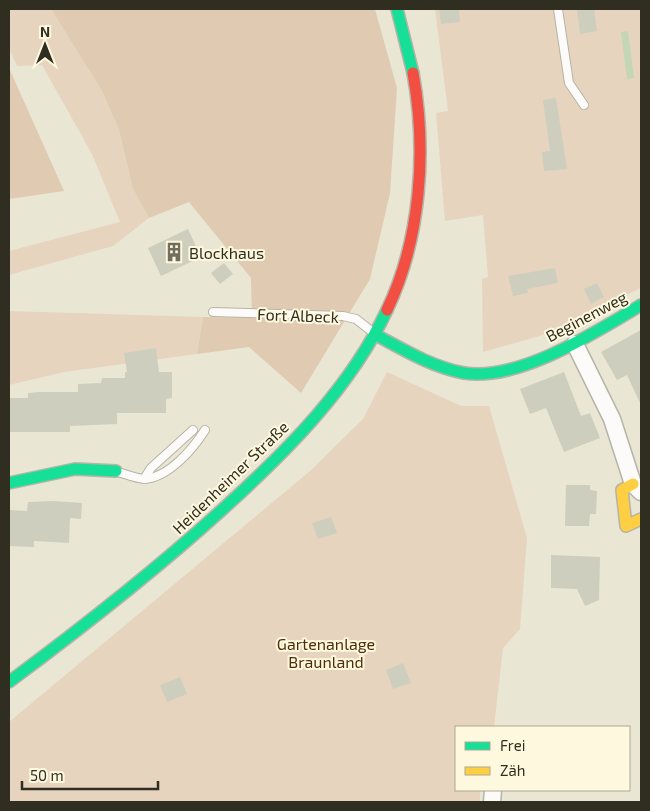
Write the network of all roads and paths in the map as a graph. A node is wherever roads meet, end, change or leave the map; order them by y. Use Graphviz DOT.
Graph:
graph roads {
  1 [pos="397,9"];
  2 [pos="558,9"];
  3 [pos="584,105"];
  4 [pos="641,305"];
  5 [pos="213,312"];
  6 [pos="376,335"];
  7 [pos="575,344"];
  8 [pos="192,430"];
  9 [pos="205,430"];
  10 [pos="116,472"];
  11 [pos="144,479"];
  12 [pos="9,483"];
  13 [pos="637,488"];
  14 [pos="641,519"];
  15 [pos="9,682"];
  1 -- 6 [label="main road, Heidenheimer Straße"];
  2 -- 3 [label="lane"];
  4 -- 7 [label="main road, Beginenweg"];
  5 -- 6 [label="lane, Fort Albeck"];
  6 -- 7 [label="main road, Beginenweg"];
  6 -- 15 [label="main road, Heidenheimer Straße"];
  7 -- 13 [label="street"];
  8 -- 11 [label="lane"];
  9 -- 11 [label="lane"];
  10 -- 11 [label="lane"];
  10 -- 12 [label="main road"];
  13 -- 14 [label="main road"];
}
